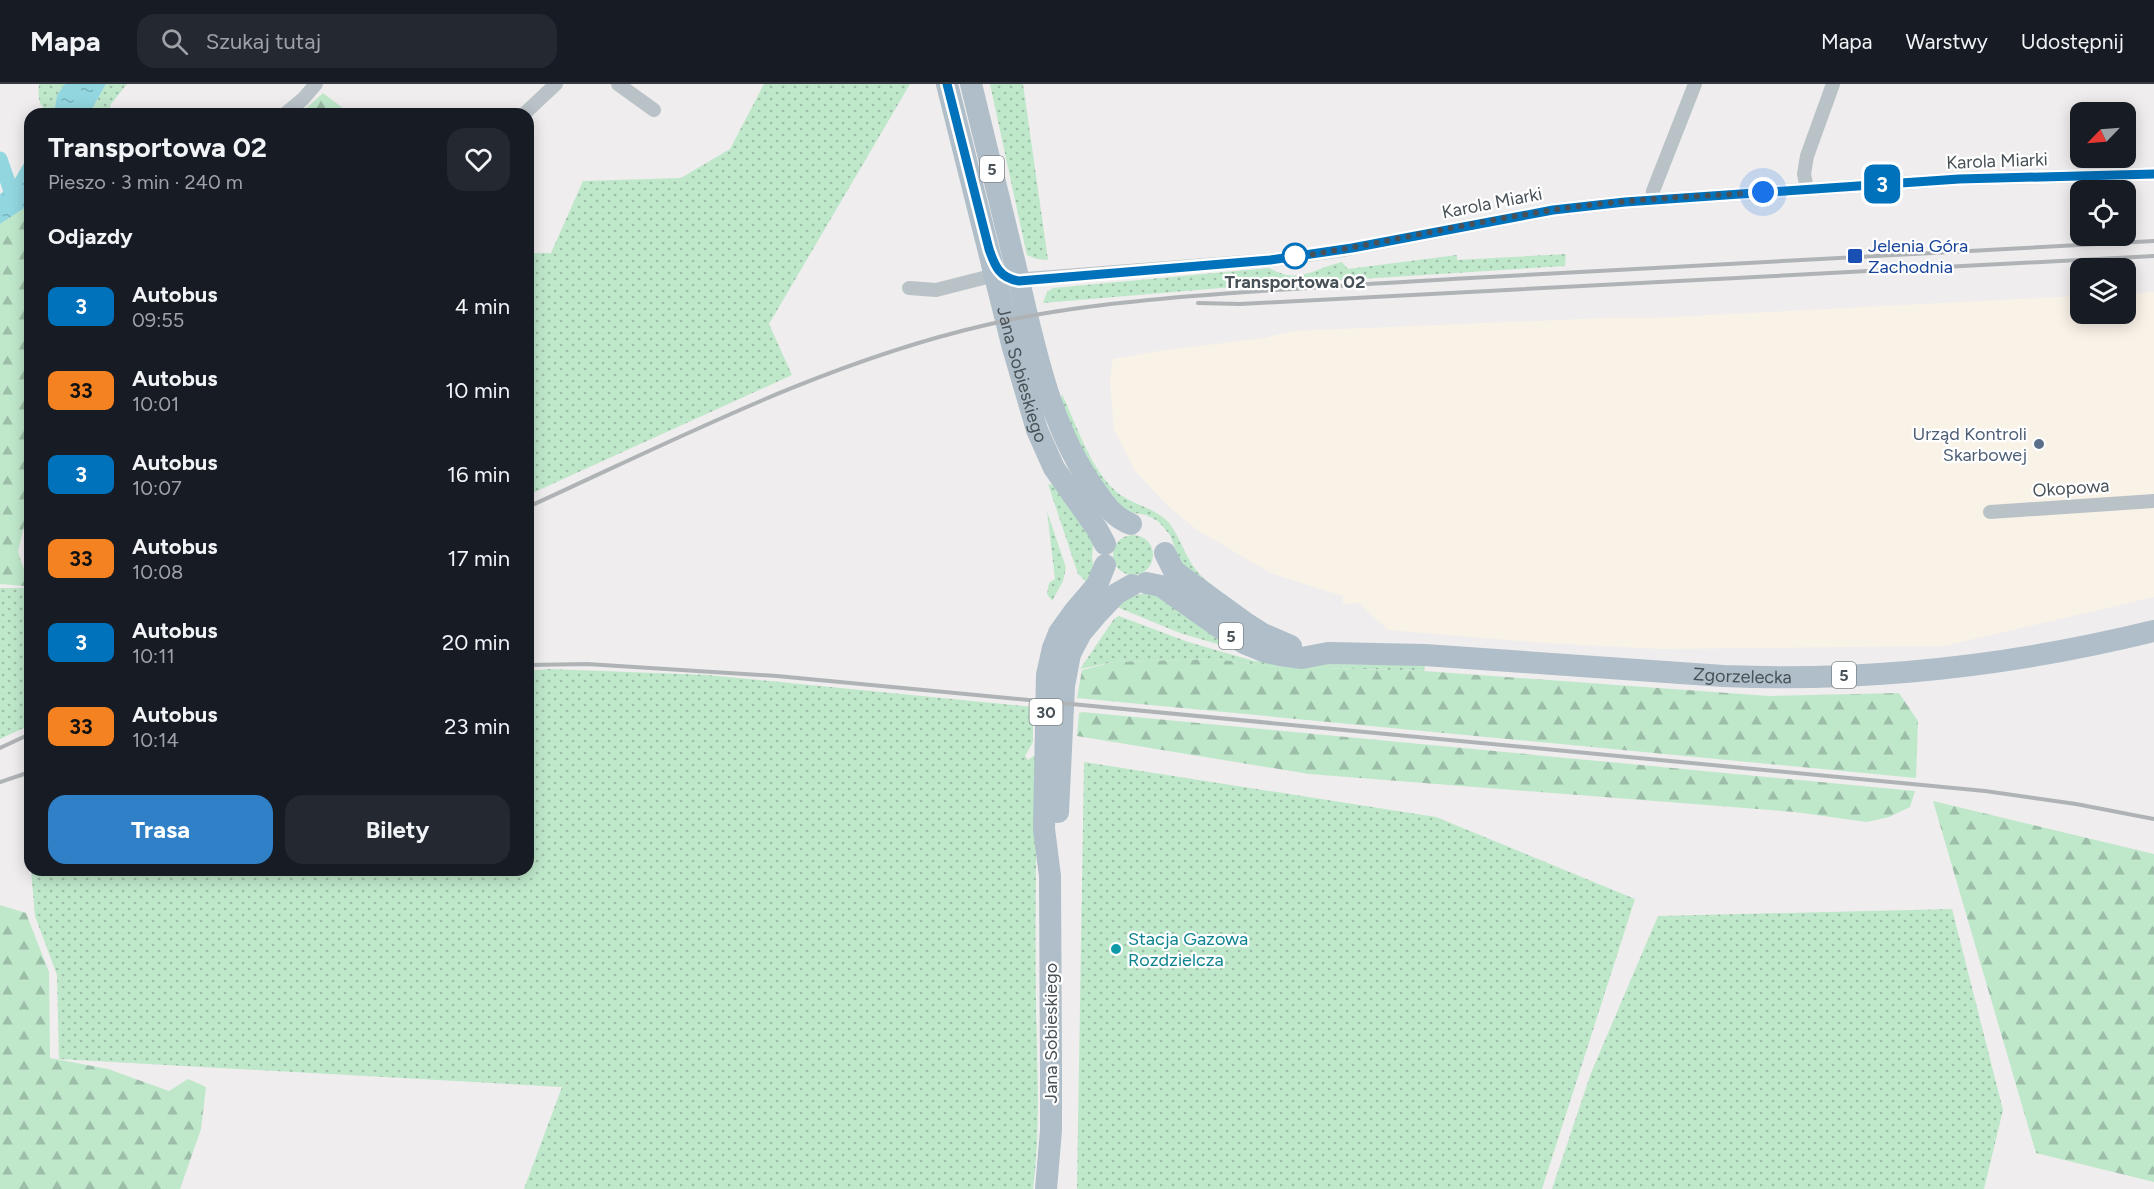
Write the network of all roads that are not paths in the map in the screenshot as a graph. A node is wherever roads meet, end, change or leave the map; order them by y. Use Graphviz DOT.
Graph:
graph roads {
  1 [pos="316,84"];
  2 [pos="556,84"];
  3 [pos="618,84"];
  4 [pos="947,84"];
  5 [pos="971,84"];
  6 [pos="1695,84"];
  7 [pos="1833,84"];
  8 [pos="292,108"];
  9 [pos="530,108"];
  10 [pos="654,110"];
  11 [pos="2154,174"];
  12 [pos="1807,189"];
  13 [pos="1653,200"];
  14 [pos="989,249"];
  15 [pos="995,275"];
  16 [pos="1019,281"];
  17 [pos="909,288"];
  18 [pos="1008,327"];
  19 [pos="2154,501"];
  20 [pos="1990,512"];
  21 [pos="1131,524"];
  22 [pos="1165,553"];
  23 [pos="1105,555"];
  24 [pos="1139,584"];
  25 [pos="2154,631"];
  26 [pos="1328,653"];
  27 [pos="1050,876"];
  28 [pos="1046,1189"];
  1 -- 8 [label="street"];
  2 -- 9 [label="street"];
  3 -- 10 [label="street"];
  4 -- 14 [label="main road, Jana Sobieskiego / 5"];
  5 -- 16 [label="main road, Jana Sobieskiego / 5"];
  6 -- 13 [label="street"];
  7 -- 12 [label="street"];
  11 -- 12 [label="street, Karola Miarki"];
  12 -- 13 [label="street, Karola Miarki"];
  13 -- 16 [label="street, Karola Miarki"];
  14 -- 15 [label="main road, Jana Sobieskiego / 5"];
  14 -- 16 [label="street"];
  15 -- 17 [label="street"];
  15 -- 18 [label="main road, Jana Sobieskiego / 5"];
  16 -- 18 [label="street"];
  16 -- 21 [label="main road, Jana Sobieskiego / 5"];
  18 -- 23 [label="main road, Jana Sobieskiego / 5"];
  19 -- 20 [label="street, Okopowa"];
  21 -- 22 [label="main road, 5"];
  21 -- 23 [label="main road"];
  22 -- 24 [label="main road"];
  22 -- 26 [label="main road, Zgorzelecka / 5"];
  23 -- 24 [label="main road, 5"];
  23 -- 27 [label="main road, Jana Sobieskiego / 30"];
  24 -- 26 [label="main road, Zgorzelecka / 5"];
  24 -- 27 [label="main road, Jana Sobieskiego / 30"];
  25 -- 26 [label="main road, Zgorzelecka / 5"];
  27 -- 28 [label="main road, Jana Sobieskiego / 30"];
}
